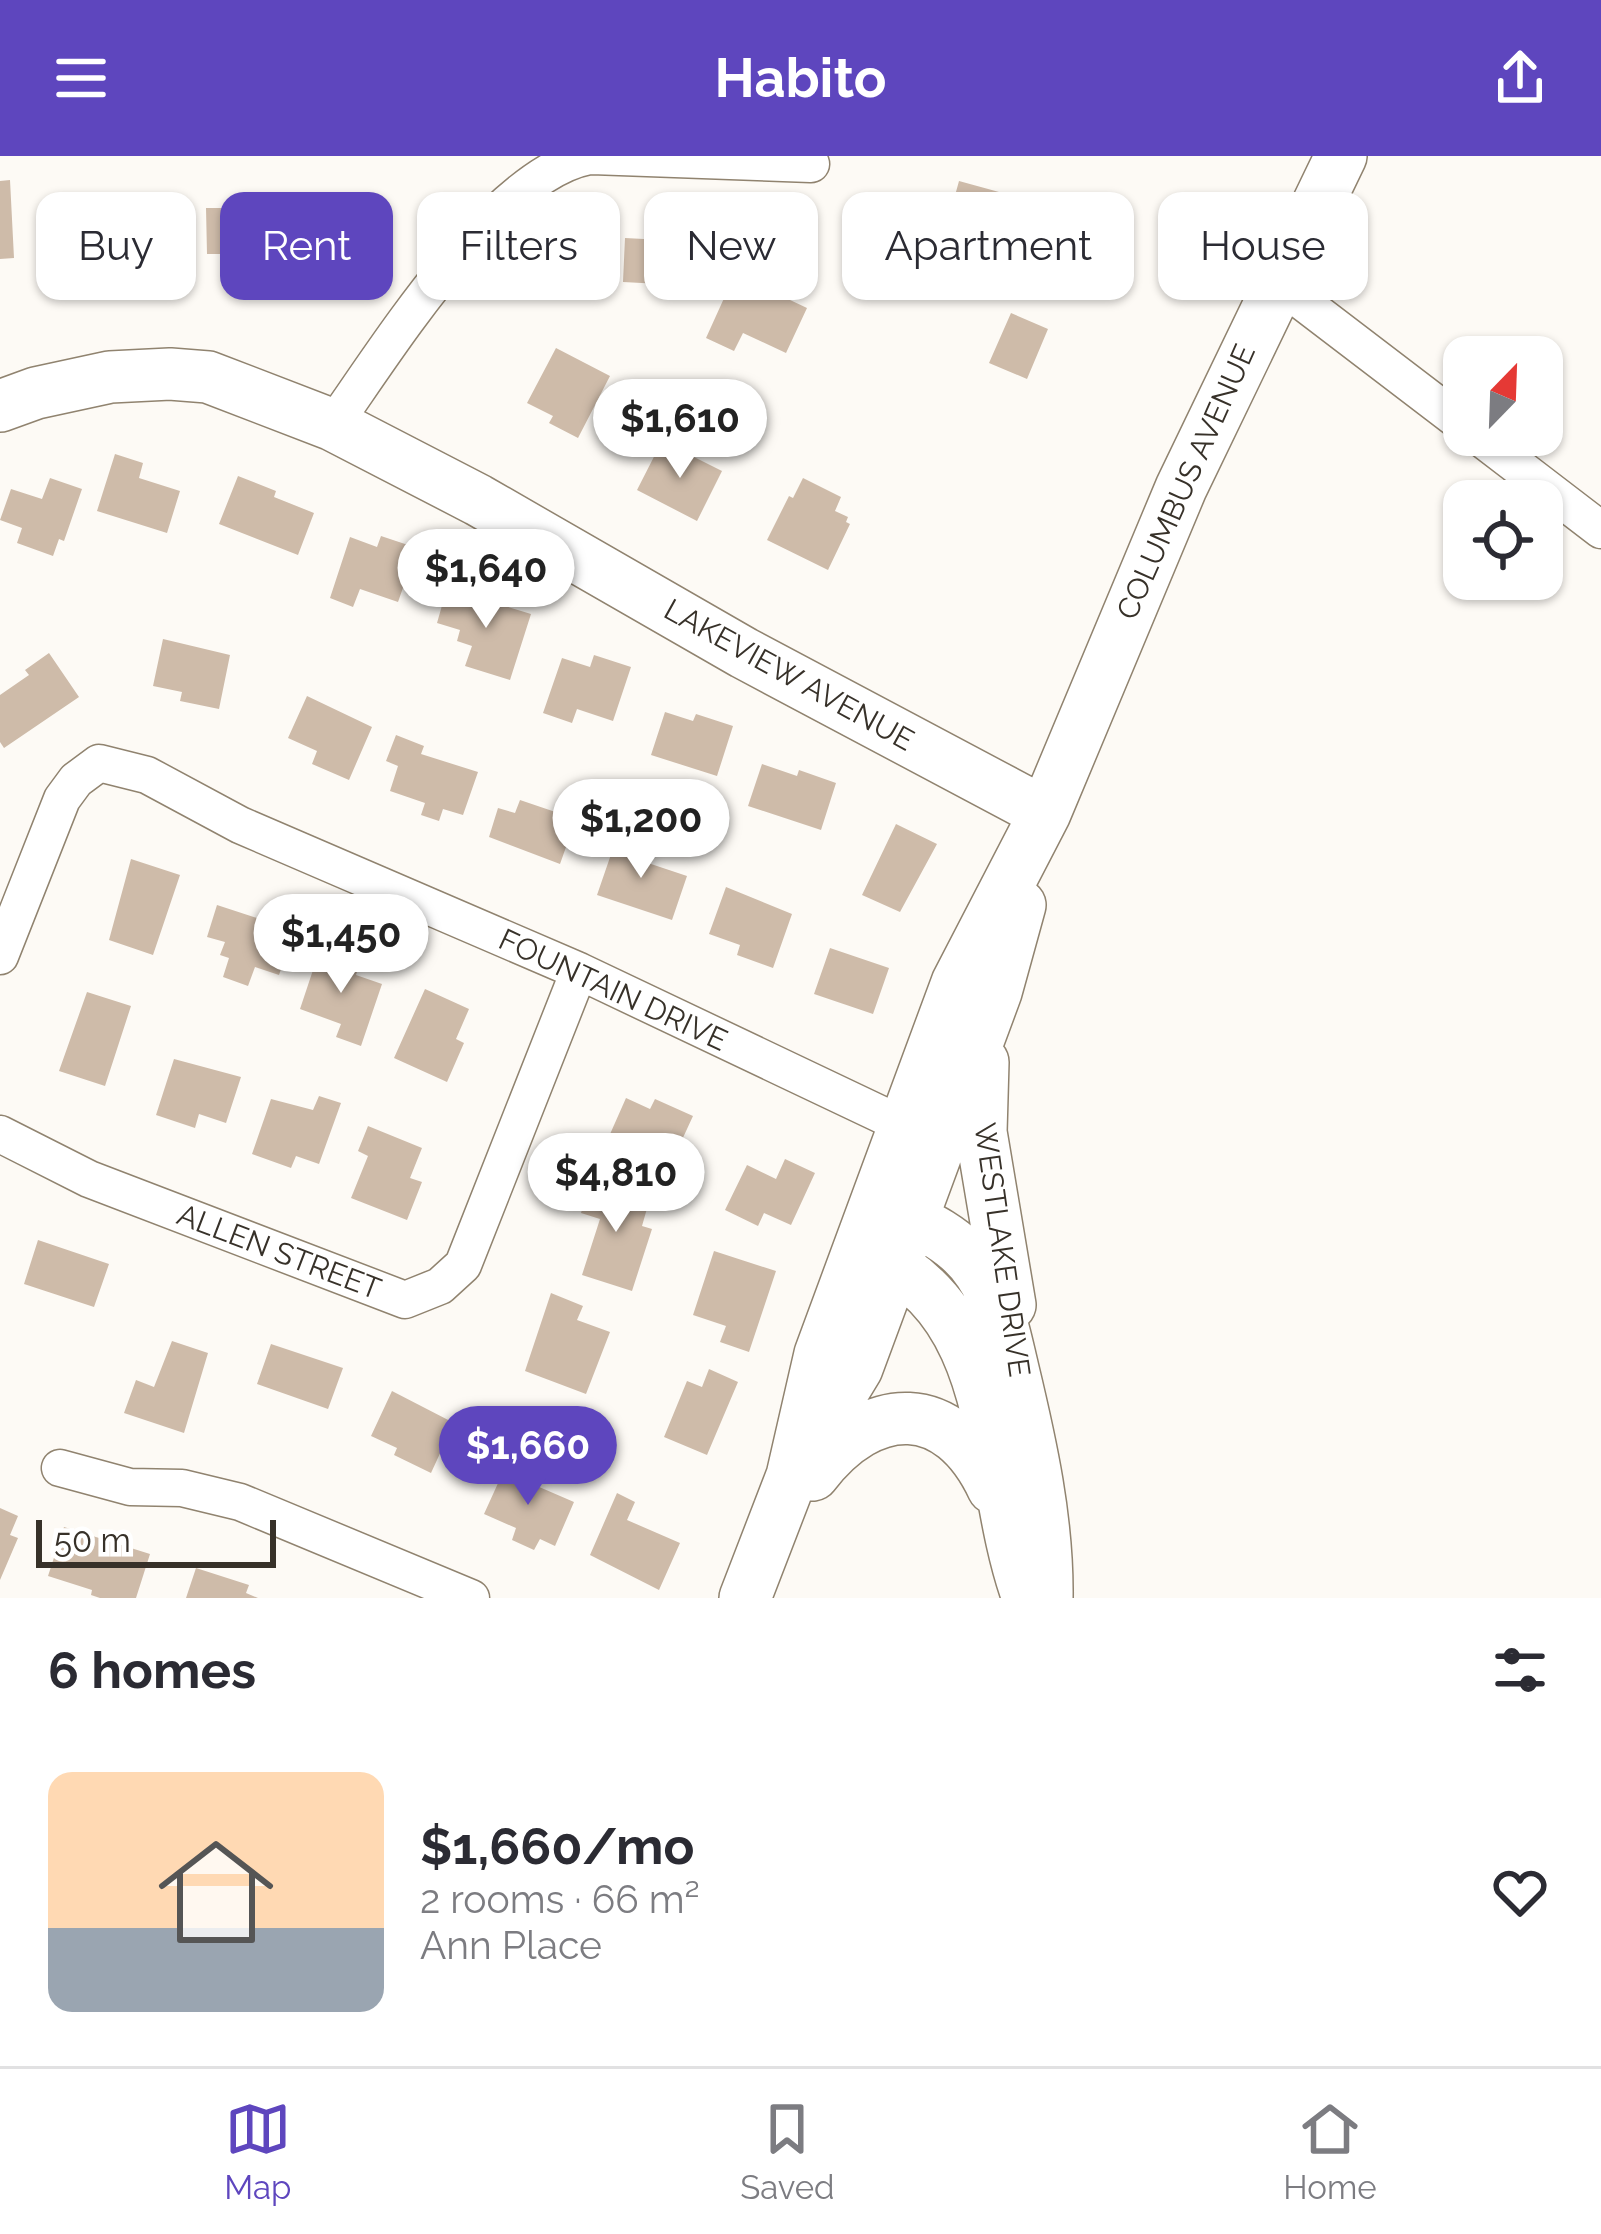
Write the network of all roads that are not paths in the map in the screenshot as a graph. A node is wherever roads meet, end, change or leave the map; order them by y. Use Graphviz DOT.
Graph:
graph roads {
  1 [pos="590,156"];
  2 [pos="1341,156"];
  3 [pos="811,164"];
  4 [pos="1323,192"];
  5 [pos="1270,300"];
  6 [pos="1300,300"];
  7 [pos="0,406"];
  8 [pos="1443,409"];
  9 [pos="332,425"];
  10 [pos="1504,456"];
  11 [pos="1601,530"];
  12 [pos="1045,813"];
  13 [pos="0,956"];
  14 [pos="579,971"];
  15 [pos="996,992"];
  16 [pos="921,1133"];
  17 [pos="0,1134"];
  18 [pos="885,1234"];
  19 [pos="1029,1436"];
  20 [pos="60,1468"];
  21 [pos="1024,1522"];
  22 [pos="769,1533"];
  23 [pos="470,1598"];
  24 [pos="745,1598"];
  25 [pos="1028,1598"];
  26 [pos="1047,1598"];
  27 [pos="1064,1598"];
  1 -- 3 [label="street"];
  1 -- 9 [label="street"];
  2 -- 4 [label="street, COLUMBUS AVENUE"];
  5 -- 12 [label="street, COLUMBUS AVENUE"];
  6 -- 8 [label="street"];
  7 -- 9 [label="street, LAKEVIEW AVENUE"];
  9 -- 12 [label="street, LAKEVIEW AVENUE"];
  10 -- 11 [label="street"];
  12 -- 15 [label="street, COLUMBUS AVENUE"];
  12 -- 16 [label="street, COLUMBUS AVENUE"];
  13 -- 14 [label="street, FOUNTAIN DRIVE"];
  14 -- 16 [label="street, FOUNTAIN DRIVE"];
  14 -- 17 [label="street, ALLEN STREET"];
  15 -- 16 [label="street, COLUMBUS AVENUE"];
  15 -- 19 [label="street, WESTLAKE DRIVE"];
  16 -- 18 [label="street, COLUMBUS AVENUE"];
  18 -- 19 [label="street"];
  18 -- 21 [label="street"];
  18 -- 22 [label="street, COLUMBUS AVENUE"];
  19 -- 21 [label="street"];
  20 -- 23 [label="street"];
  21 -- 22 [label="street"];
  21 -- 25 [label="street"];
  21 -- 26 [label="street"];
  21 -- 27 [label="street"];
  22 -- 24 [label="street, COLUMBUS AVENUE"];
}
